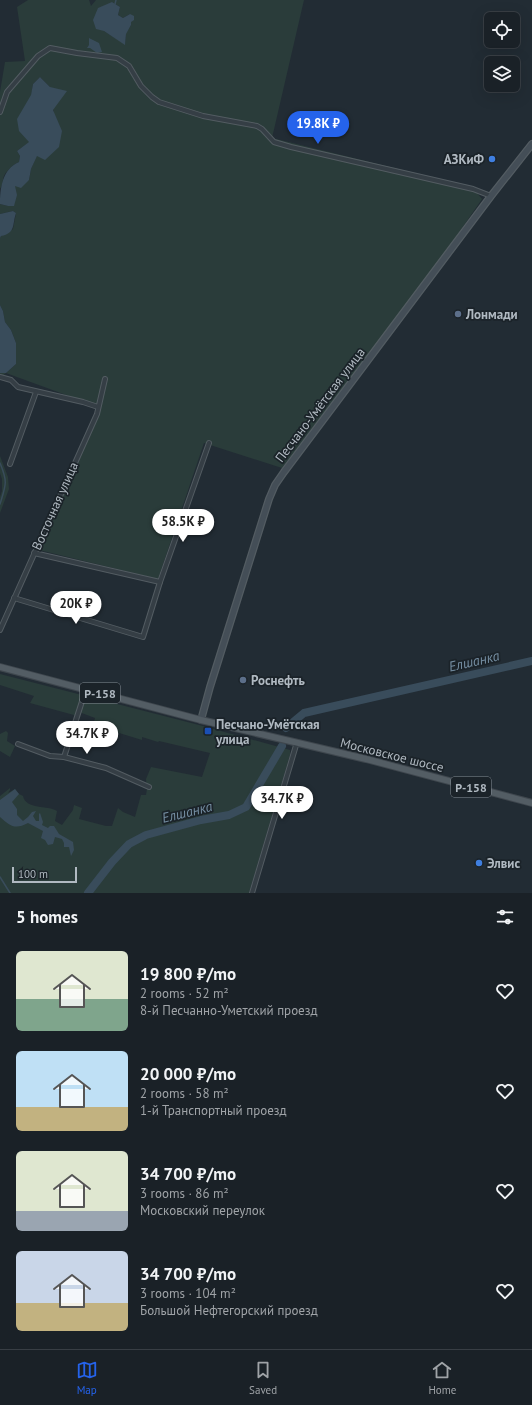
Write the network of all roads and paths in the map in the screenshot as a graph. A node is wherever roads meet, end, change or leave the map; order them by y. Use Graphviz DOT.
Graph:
graph roads {
  1 [pos="0,112"];
  2 [pos="532,144"];
  3 [pos="491,196"];
  4 [pos="0,377"];
  5 [pos="105,379"];
  6 [pos="36,392"];
  7 [pos="98,407"];
  8 [pos="209,443"];
  9 [pos="10,464"];
  10 [pos="34,553"];
  11 [pos="160,582"];
  12 [pos="14,598"];
  13 [pos="0,630"];
  14 [pos="0,667"];
  15 [pos="86,689"];
  16 [pos="200,720"];
  17 [pos="295,742"];
  18 [pos="18,744"];
  19 [pos="64,757"];
  20 [pos="149,787"];
  21 [pos="532,803"];
  22 [pos="252,893"];
  1 -- 3 [label="street"];
  2 -- 3 [label="main road, Песчано-Умётская улица"];
  3 -- 16 [label="main road, Песчано-Умётская улица"];
  4 -- 6 [label="street"];
  5 -- 7 [label="street, Восточная улица"];
  6 -- 7 [label="street"];
  6 -- 9 [label="street"];
  7 -- 10 [label="street, Восточная улица"];
  8 -- 11 [label="street"];
  10 -- 11 [label="street"];
  10 -- 12 [label="street, Восточная улица"];
  11 -- 12 [label="street"];
  12 -- 13 [label="street, Восточная улица"];
  14 -- 15 [label="main road, Р-158"];
  15 -- 16 [label="main road, Р-158"];
  15 -- 19 [label="street"];
  16 -- 17 [label="main road, Р-158"];
  17 -- 21 [label="main road, Московское шоссе / Р-158"];
  17 -- 22 [label="street"];
  18 -- 19 [label="street"];
  19 -- 20 [label="street"];
}
